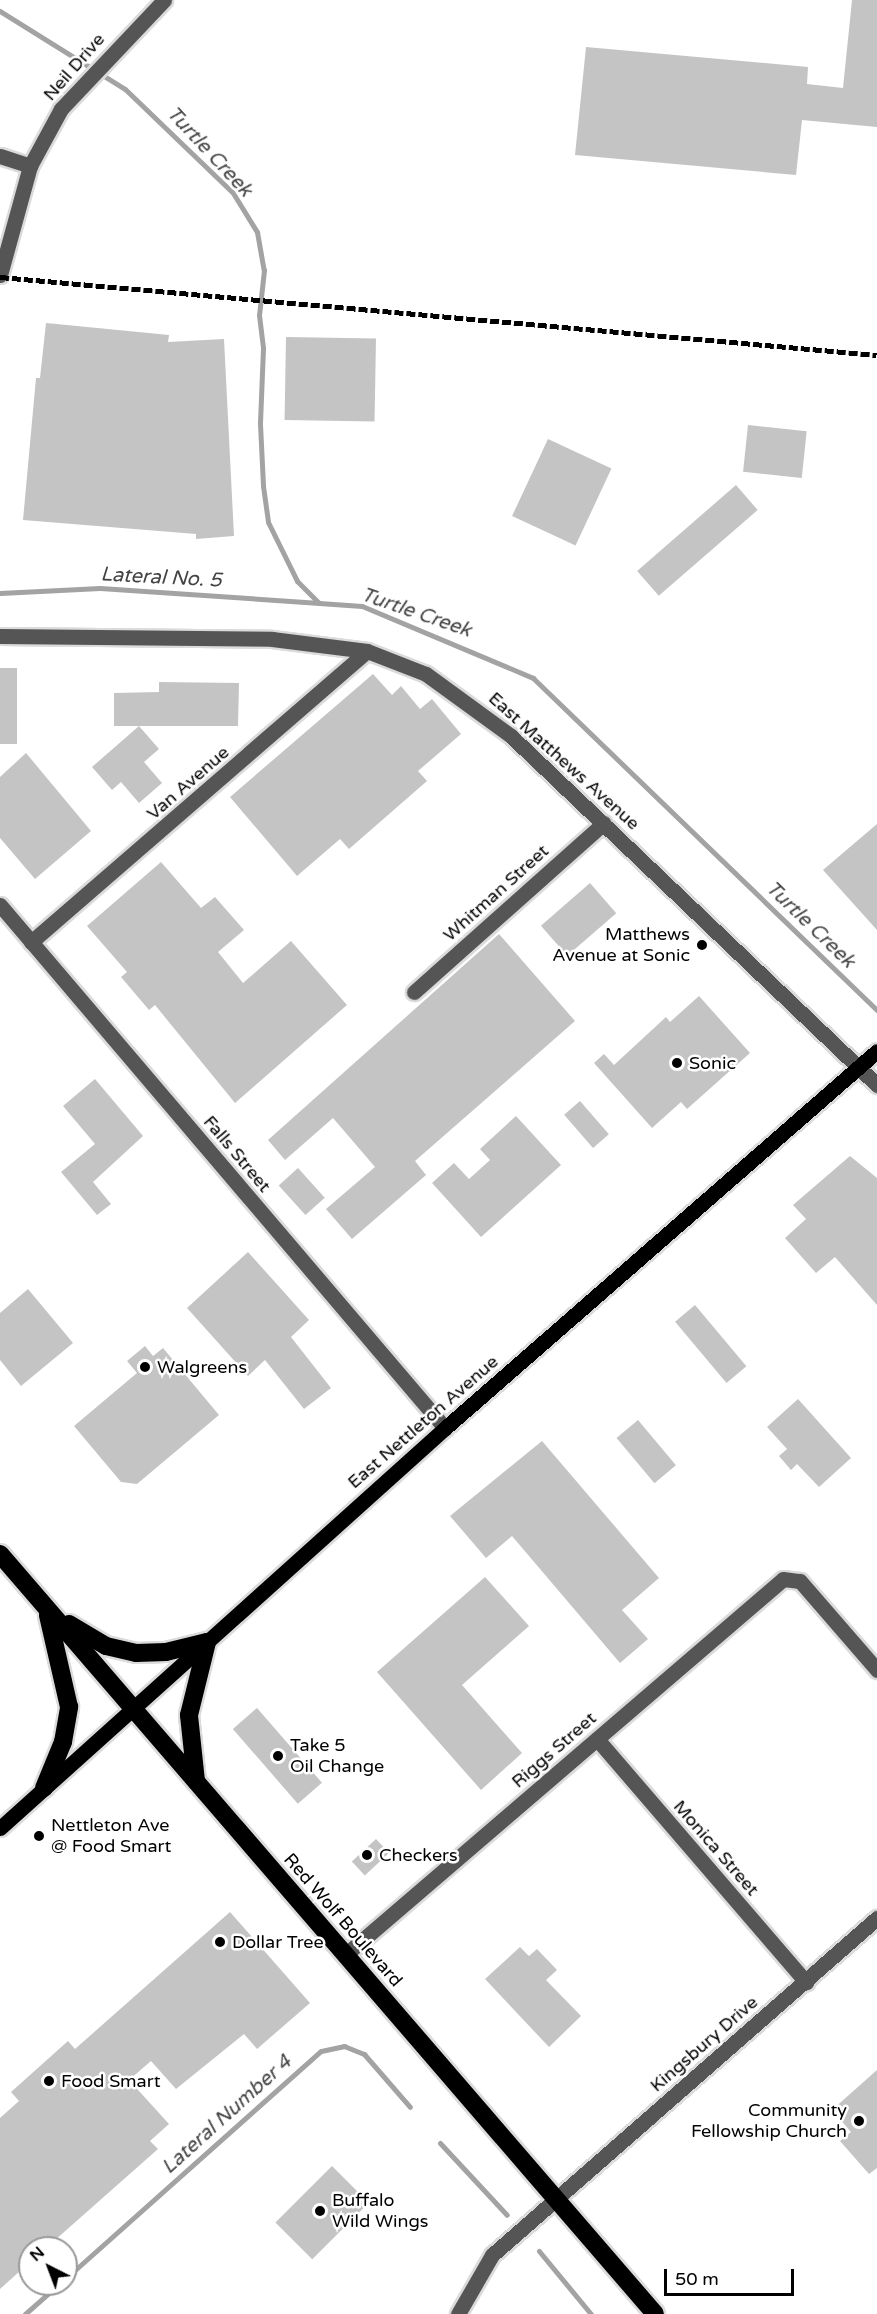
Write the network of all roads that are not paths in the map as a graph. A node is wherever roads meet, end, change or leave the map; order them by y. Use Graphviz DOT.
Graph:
graph roads {
  1 [pos="164,0"];
  2 [pos="0,156"];
  3 [pos="30,166"];
  4 [pos="0,274"];
  5 [pos="0,636"];
  6 [pos="367,651"];
  7 [pos="604,823"];
  8 [pos="0,905"];
  9 [pos="31,942"];
  10 [pos="414,992"];
  11 [pos="877,1051"];
  12 [pos="858,1068"];
  13 [pos="877,1084"];
  14 [pos="445,1428"];
  15 [pos="0,1554"];
  16 [pos="46,1607"];
  17 [pos="207,1641"];
  18 [pos="877,1670"];
  19 [pos="133,1708"];
  20 [pos="597,1739"];
  21 [pos="197,1783"];
  22 [pos="44,1788"];
  23 [pos="0,1828"];
  24 [pos="877,1918"];
  25 [pos="345,1955"];
  26 [pos="806,1982"];
  27 [pos="555,2198"];
  28 [pos="458,2314"];
  29 [pos="655,2314"];
  1 -- 3 [label="street, Neil Drive"];
  2 -- 3 [label="street"];
  3 -- 4 [label="street, Neil Drive"];
  5 -- 6 [label="street, East Matthews Avenue"];
  6 -- 7 [label="street, East Matthews Avenue"];
  6 -- 9 [label="street, Van Avenue"];
  7 -- 10 [label="street, Whitman Street"];
  7 -- 12 [label="street, East Matthews Avenue"];
  8 -- 9 [label="street, Falls Street"];
  9 -- 14 [label="street, Falls Street"];
  11 -- 12 [label="main road, East Nettleton Avenue"];
  12 -- 13 [label="street, East Matthews Avenue"];
  12 -- 14 [label="main road, East Nettleton Avenue"];
  14 -- 17 [label="main road, East Nettleton Avenue"];
  15 -- 16 [label="highway, Red Wolf Boulevard"];
  16 -- 17 [label="highway"];
  16 -- 19 [label="highway, Red Wolf Boulevard"];
  16 -- 22 [label="highway"];
  17 -- 19 [label="main road, East Nettleton Avenue"];
  17 -- 21 [label="highway"];
  18 -- 20 [label="street, Riggs Street"];
  19 -- 21 [label="highway, Red Wolf Boulevard"];
  19 -- 22 [label="main road, East Nettleton Avenue"];
  20 -- 25 [label="street, Riggs Street"];
  20 -- 26 [label="street, Monica Street"];
  21 -- 25 [label="highway, Red Wolf Boulevard"];
  22 -- 23 [label="main road, East Nettleton Avenue"];
  24 -- 26 [label="street, Kingsbury Drive"];
  25 -- 27 [label="highway, Red Wolf Boulevard"];
  26 -- 27 [label="street, Kingsbury Drive"];
  27 -- 28 [label="street, Kingsbury Drive"];
  27 -- 29 [label="highway, Red Wolf Boulevard"];
}
